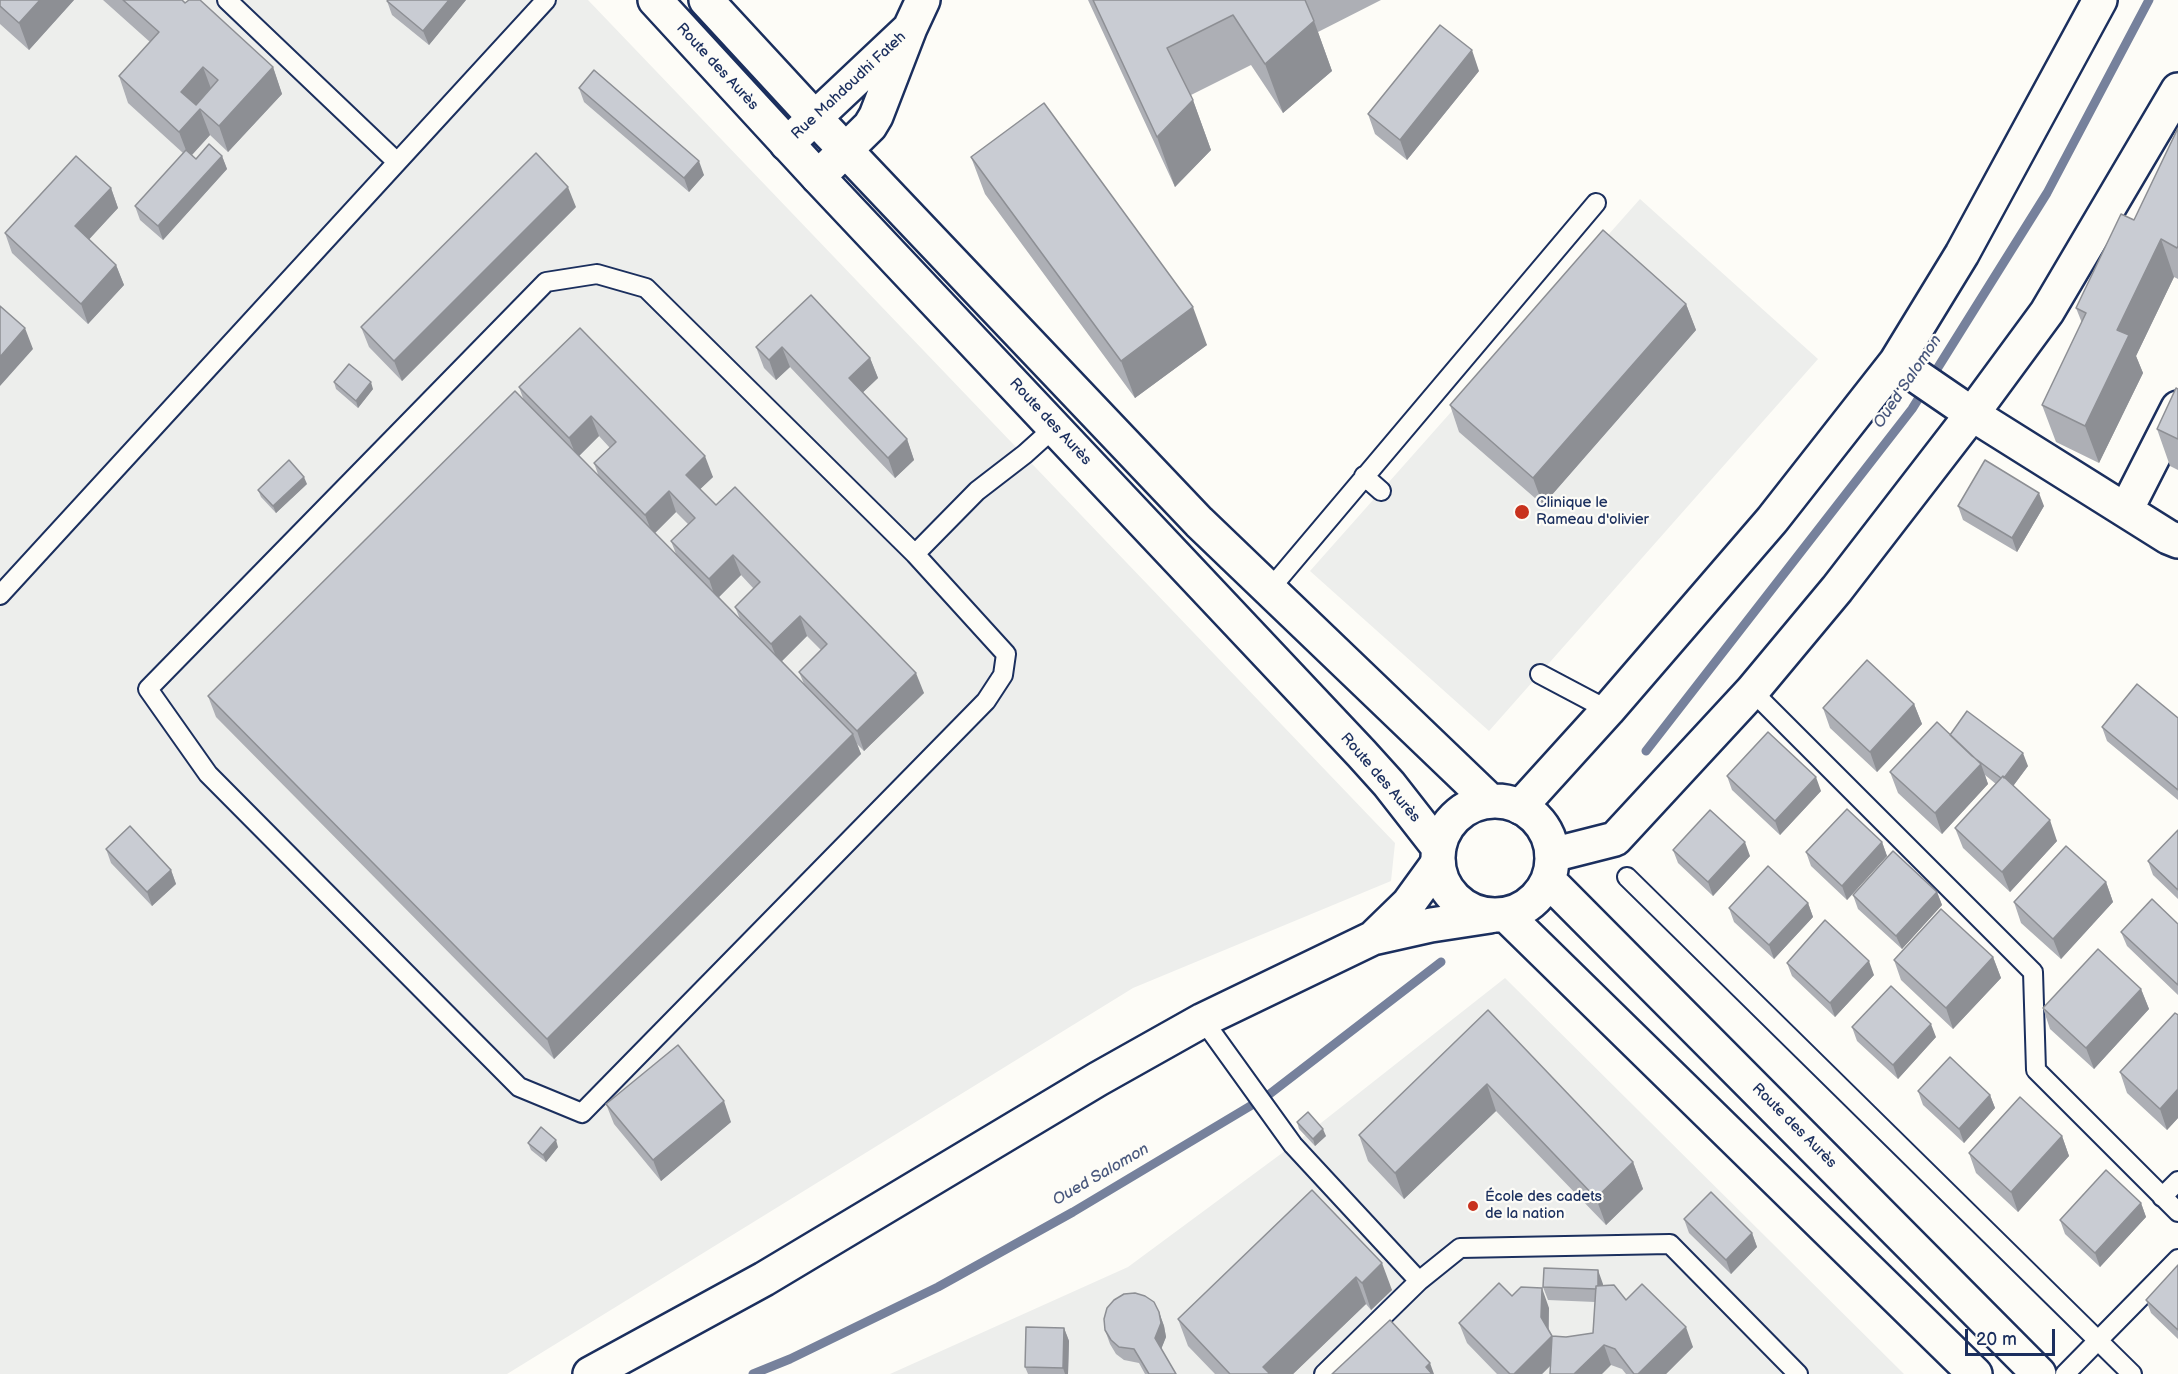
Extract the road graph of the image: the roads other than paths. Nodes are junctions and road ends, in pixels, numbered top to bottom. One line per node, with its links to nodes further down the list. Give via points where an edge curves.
1 (226, 0): 11 (lane)
2 (546, 0): 11 (lane)
3 (655, 0): 9 (street, Route des Aurès)
4 (706, 0): 8 (street)
5 (2100, 0): 14 (street, via 1962,254)
6 (917, 14): 8 (street, Rue Mahdoudhi Fateh); 10 (street, Rue Mahdoudhi Fateh, via 876,116)
7 (2178, 90): 16 (street, via 2047,312)
8 (814, 118): 9 (street, Rue Mahdoudhi Fateh); 10 (street)
9 (787, 144): 12 (street, Route des Aurès)
10 (846, 150): 12 (street, Rue Mahdoudhi Fateh); 23 (street, via 1198,522)
11 (397, 162): 24 (lane)
12 (818, 177): 17 (street, Route des Aurès)
13 (1596, 203): 18 (lane)
14 (1896, 362): 16 (street); 27 (street, via 1772,520)
15 (2178, 408): 20 (street)
16 (1972, 414): 20 (street); 26 (street, via 1838,589)
17 (1055, 427): 22 (lane, via 977,491); 29 (street, Route des Aurès, via 1389,784)
18 (1364, 476): 19 (lane); 23 (lane)
19 (1381, 491)
20 (2126, 510): 21 (street)
21 (2178, 541)
22 (915, 554): 22 (lane, via 646,288 597,273 556,280 546,282 537,291 148,689 208,774 519,1088 582,1113 986,701 1003,675 1006,654)
23 (1270, 589): 28 (street)
24 (0, 596)
25 (1540, 674): 27 (lane)
26 (1752, 691): 30 (street, via 1615,839); 36 (lane, via 2033,972 2036,1070)
27 (1608, 710): 28 (street)
28 (1505, 804): 29 (street, via 1478,803 1457,816 1442,836); 30 (street, via 1533,815 1543,826 1549,840)
29 (1438, 855): 32 (street, via 1441,879 1449,893 1474,912); 33 (street, via 1409,903)
30 (1550, 867): 32 (street, via 1539,896 1524,908); 45 (street, Route des Aurès)
31 (1627, 877): 40 (lane)
32 (1498, 915): 33 (street); 44 (street)
33 (1374, 938): 34 (street)
34 (1203, 1020): 39 (lane, via 1282,1131); 41 (street, via 1098,1078 765,1279)
35 (2178, 1181): 36 (lane)
36 (2162, 1197): 37 (lane)
37 (2178, 1212)
38 (2178, 1259): 40 (lane)
39 (1419, 1281): 42 (lane); 43 (lane, via 1460,1248 1670,1244)
40 (2098, 1340): 46 (lane); 47 (lane)
41 (590, 1374)
42 (1324, 1374)
43 (1798, 1374)
44 (1975, 1374)
45 (2039, 1374)
46 (2065, 1374)
47 (2132, 1374)

